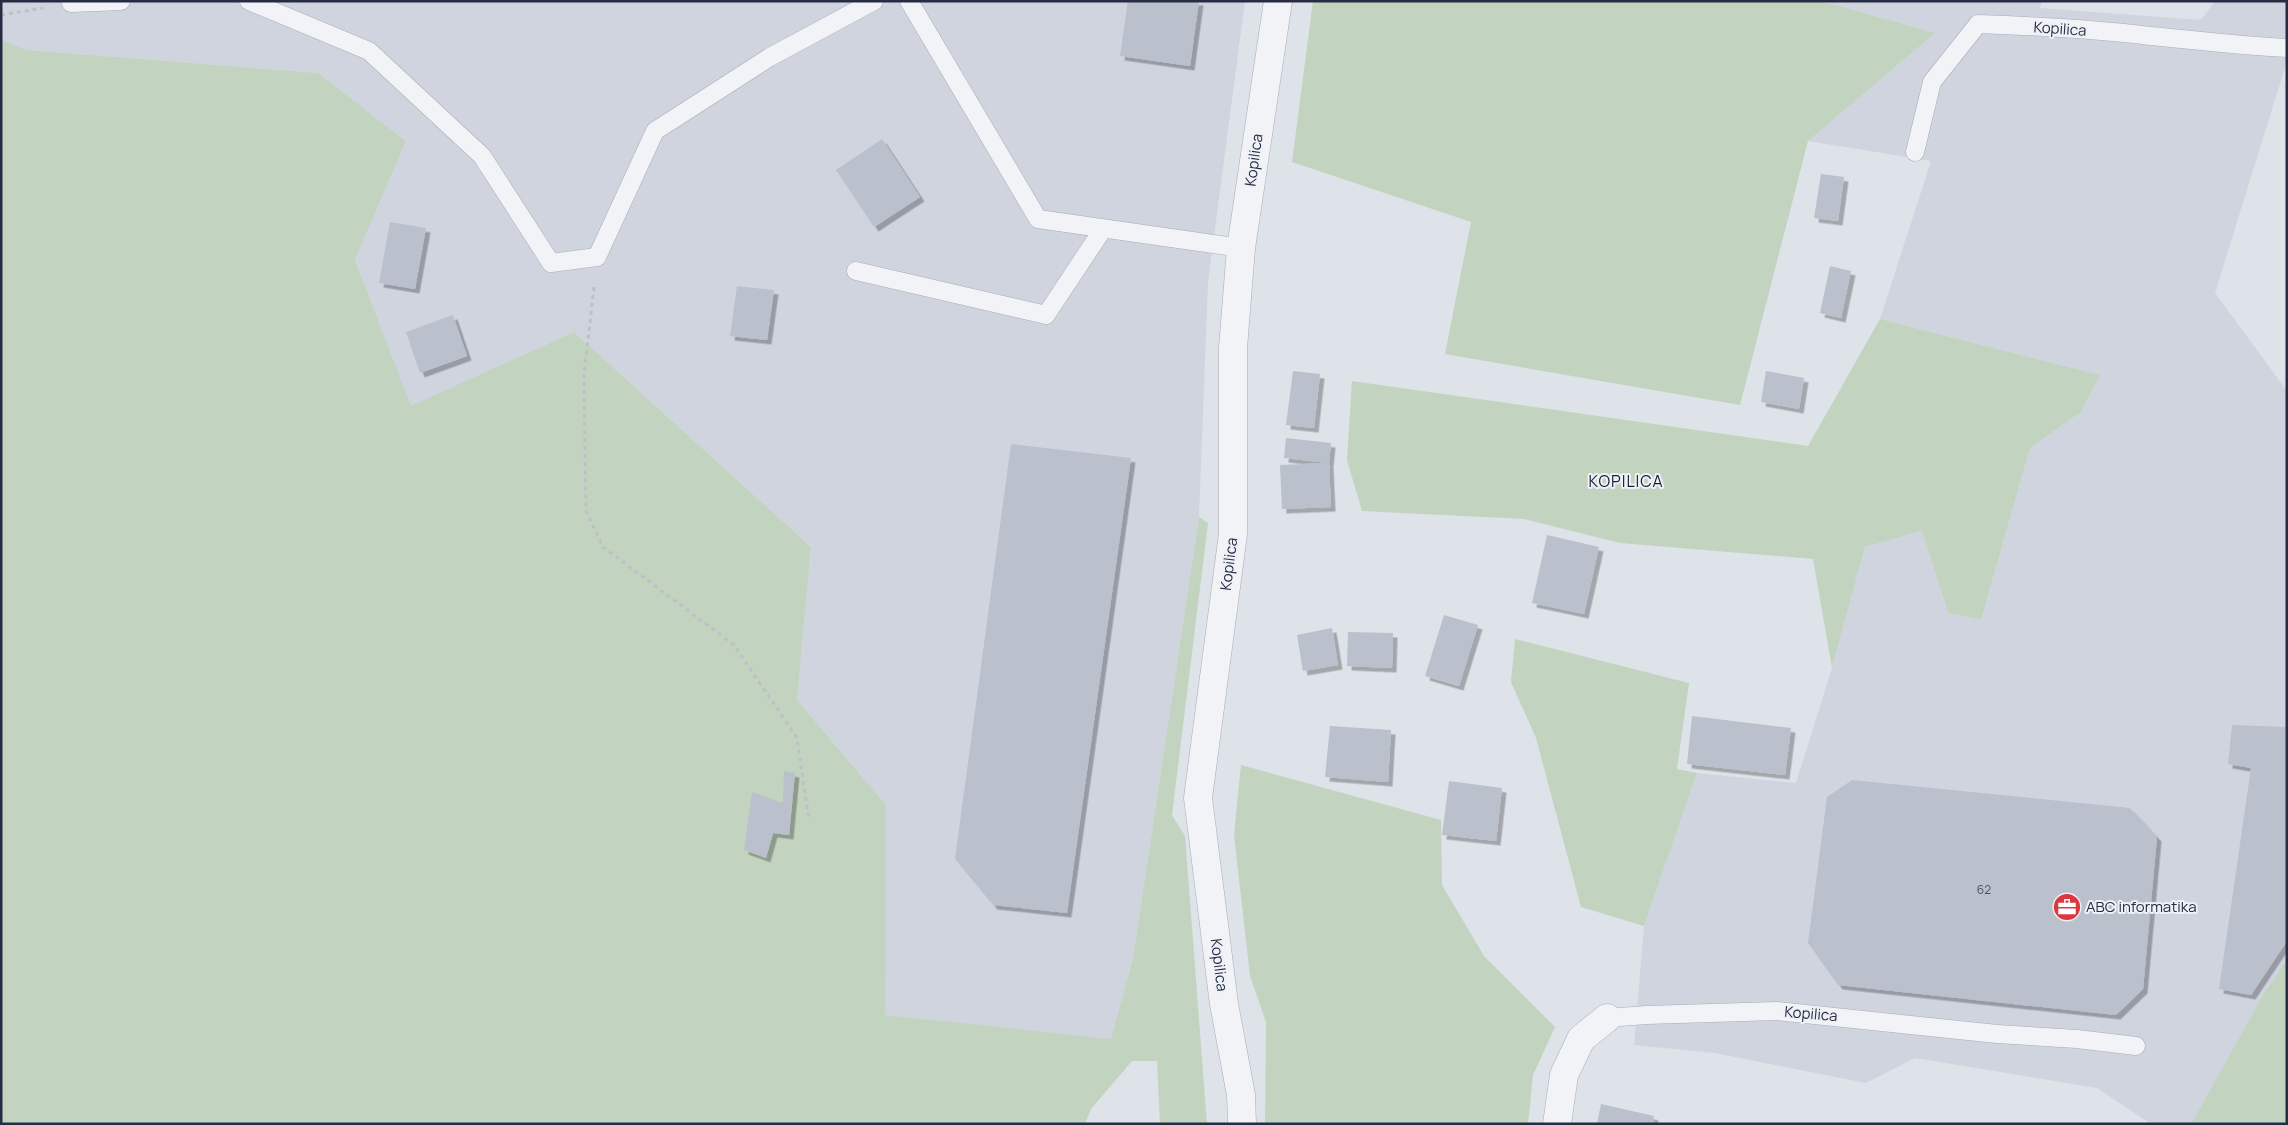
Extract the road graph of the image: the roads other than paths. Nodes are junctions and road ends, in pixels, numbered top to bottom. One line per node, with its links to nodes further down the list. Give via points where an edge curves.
1 (121, 1): 6 (lane)
2 (249, 1): 3 (lane, via 369,51 482,156 551,263 597,257 655,131 770,56)
3 (874, 1)
4 (909, 1): 9 (lane, via 1038,219)
5 (1278, 1): 10 (street, Kopilica)
6 (71, 3)
7 (2287, 48): 8 (lane, Kopilica, via 1978,24 1932,82)
8 (1915, 152)
9 (1103, 228): 10 (lane); 11 (lane, via 1046,316)
10 (1241, 248): 14 (street, Kopilica, via 1233,348 1233,534 1198,798 1224,1004 1241,1095)
11 (856, 271)
12 (1607, 1018): 13 (lane, Kopilica, via 1777,1011); 15 (street, Kopilica, via 1582,1039 1564,1075)
13 (2136, 1046)
14 (1242, 1124)
15 (1557, 1124)

